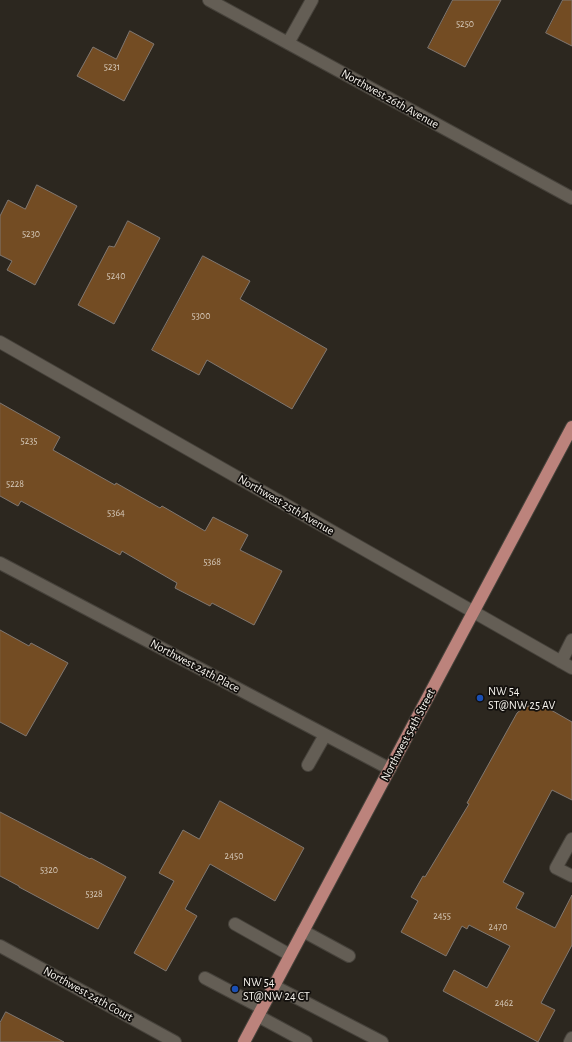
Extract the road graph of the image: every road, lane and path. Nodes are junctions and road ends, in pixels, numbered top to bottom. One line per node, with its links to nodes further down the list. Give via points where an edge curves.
1 (209, 0): 3 (street, Northwest 26th Avenue)
2 (312, 0): 3 (street)
3 (288, 43): 4 (street, Northwest 26th Avenue)
4 (572, 198)
5 (0, 342): 8 (street, Northwest 25th Avenue)
6 (572, 427): 8 (main road, Northwest 54th Street)
7 (0, 563): 12 (street, Northwest 24th Place)
8 (474, 612): 10 (street, Northwest 25th Avenue); 14 (main road, Northwest 54th Street)
9 (572, 640): 10 (street)
10 (561, 662): 11 (street, Northwest 25th Avenue)
11 (572, 668)
12 (325, 735): 13 (street); 14 (street, Northwest 24th Place)
13 (308, 765)
14 (390, 769): 18 (main road, Northwest 54th Street)
15 (572, 839): 16 (street, via 556,868)
16 (572, 876)
17 (235, 924): 20 (street)
18 (303, 932): 20 (main road, Northwest 54th Street); 21 (street)
19 (0, 946): 26 (street, Northwest 24th Court)
20 (290, 955): 23 (main road, Northwest 54th Street)
21 (349, 956)
22 (205, 978): 24 (street)
23 (274, 986): 24 (main road, Northwest 54th Street); 29 (street)
24 (260, 1012): 27 (main road, Northwest 54th Street); 28 (street)
25 (572, 1038): 30 (street)
26 (175, 1042)
27 (244, 1042)
28 (306, 1042)
29 (382, 1042)
30 (570, 1042)

